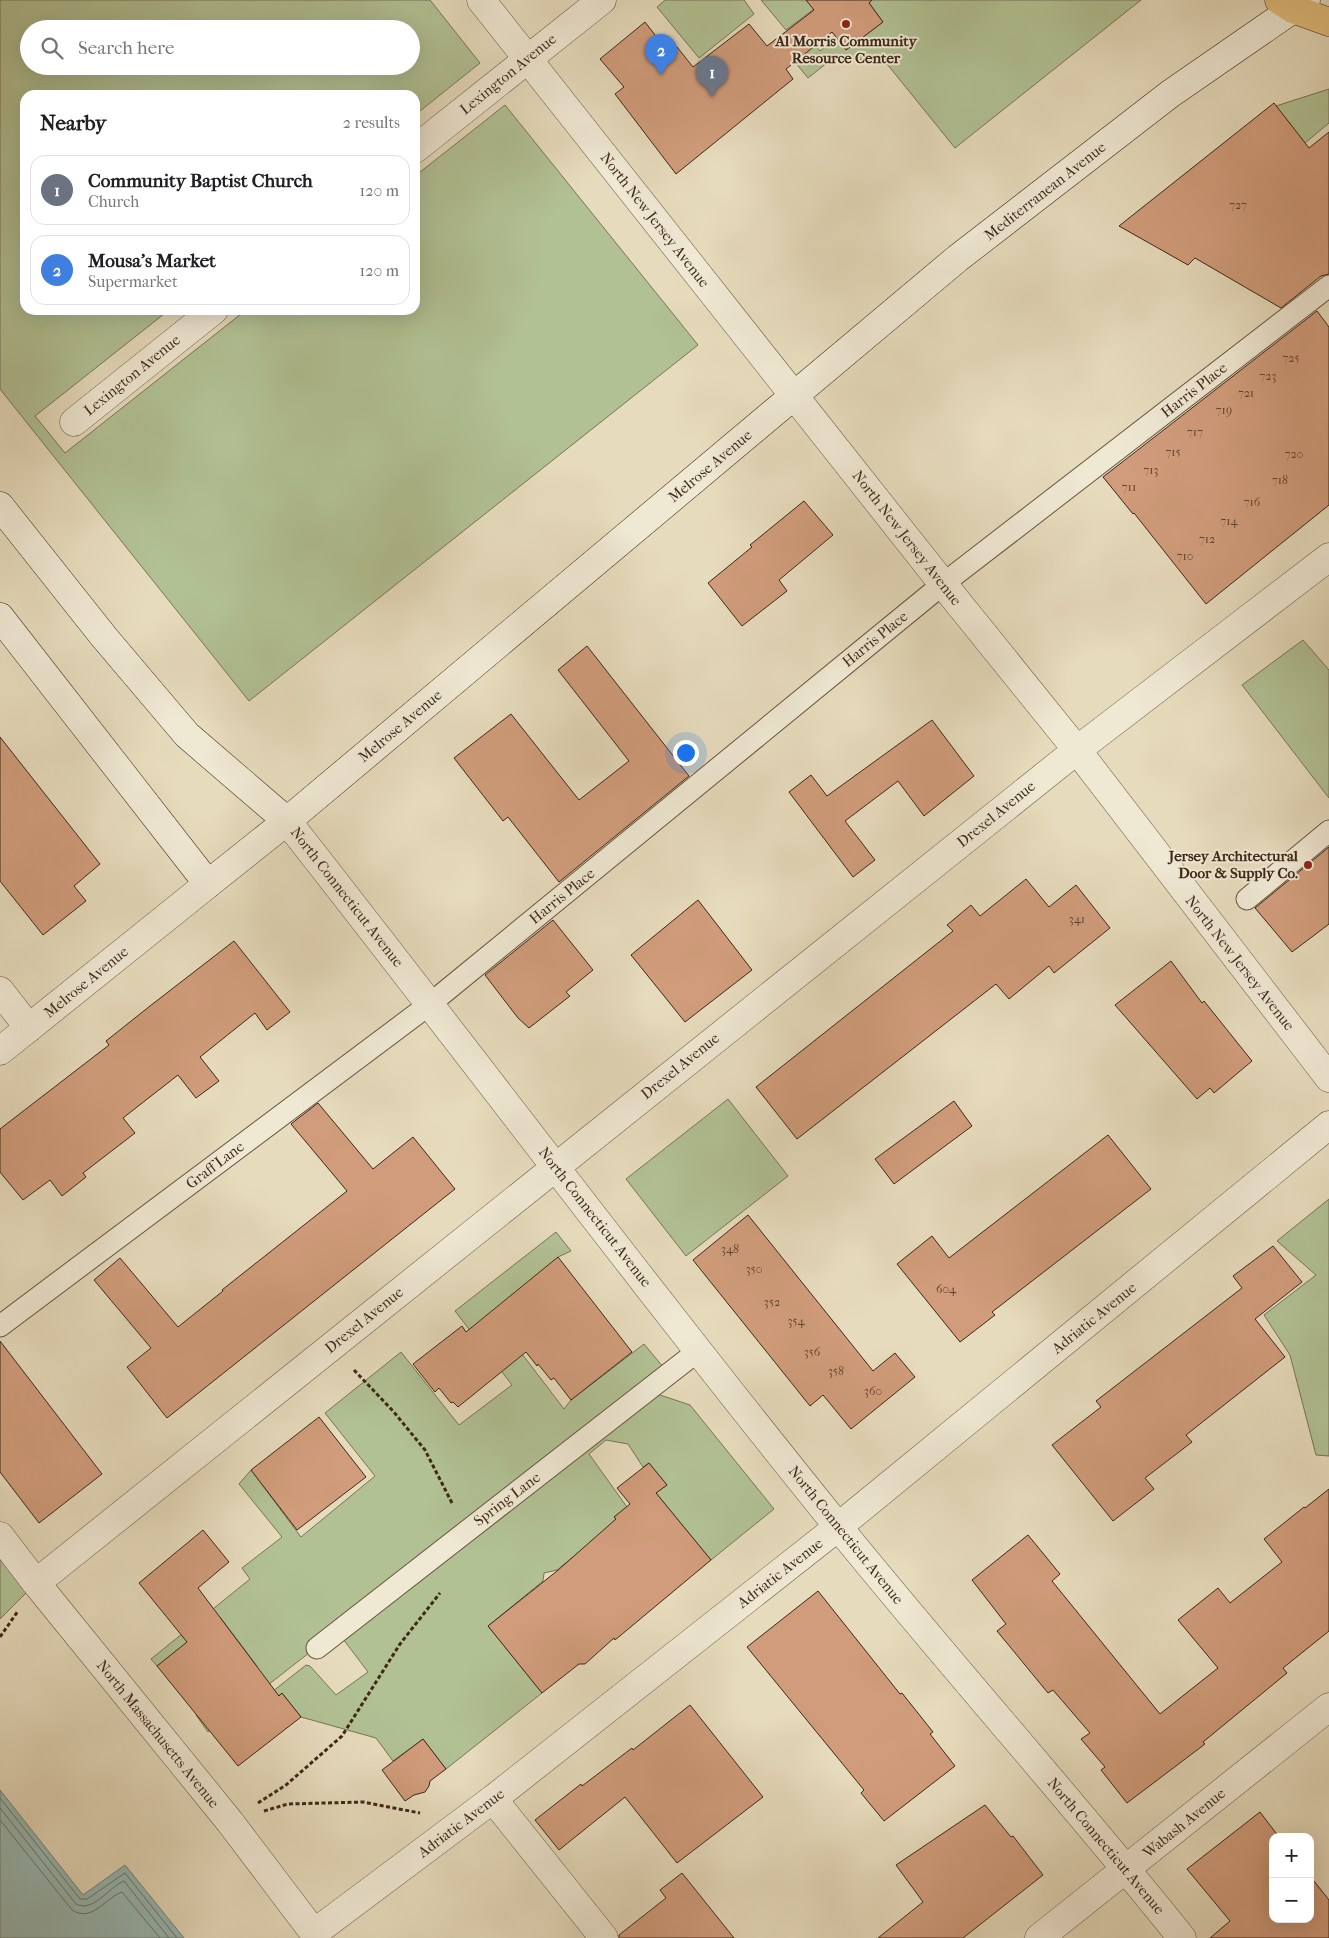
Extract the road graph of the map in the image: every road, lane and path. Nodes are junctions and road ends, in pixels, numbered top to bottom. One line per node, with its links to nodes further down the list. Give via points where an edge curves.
1 (481, 0): 5 (street, North New Jersey Avenue)
2 (602, 0): 5 (street, Lexington Avenue)
3 (1293, 3): 4 (highway); 9 (street, Mediterranean Avenue, via 966,252)
4 (1329, 22)
5 (528, 59): 6 (street, Lexington Avenue); 9 (street, North New Jersey Avenue)
6 (420, 145)
7 (1329, 286): 13 (lane, Harris Place)
8 (208, 315): 10 (street, Lexington Avenue)
9 (794, 396): 13 (street, North New Jersey Avenue); 16 (street, Melrose Avenue)
10 (74, 422)
11 (0, 506): 16 (street, North Connecticut Avenue, via 186,736)
12 (1329, 557): 15 (street, Drexel Avenue)
13 (943, 584): 15 (street, North New Jersey Avenue); 21 (lane, Harris Place)
14 (0, 616): 18 (street)
15 (1077, 750): 24 (street, North New Jersey Avenue); 26 (street, Drexel Avenue)
16 (287, 821): 18 (street, Melrose Avenue); 21 (street, North Connecticut Avenue)
17 (1329, 831): 19 (lane)
18 (208, 884): 22 (street, Melrose Avenue)
19 (1247, 899)
20 (0, 990): 22 (street)
21 (430, 1004): 26 (street, North Connecticut Avenue); 27 (lane, Graff Lane)
22 (29, 1028): 23 (street, Melrose Avenue)
23 (0, 1051)
24 (1329, 1078)
25 (1329, 1125): 29 (street, Adriatic Avenue)
26 (555, 1166): 28 (street, North Connecticut Avenue); 31 (street, Drexel Avenue)
27 (0, 1326)
28 (698, 1351): 29 (street, North Connecticut Avenue); 32 (lane, Spring Lane)
29 (838, 1527): 34 (street, Adriatic Avenue); 37 (street, North Connecticut Avenue)
30 (0, 1536): 31 (street, North Massachusetts Avenue)
31 (36, 1583): 35 (street, North Massachusetts Avenue)
32 (317, 1648)
33 (1329, 1706): 37 (street, Wabash Avenue)
34 (493, 1799): 36 (street, Adriatic Avenue); 39 (street)
35 (230, 1822): 36 (path, via 288,1804 363,1802); 38 (street, North Massachusetts Avenue)
36 (461, 1823): 38 (street, Adriatic Avenue)
37 (1126, 1869): 40 (street, Wabash Avenue); 41 (street, North Connecticut Avenue)
38 (314, 1933)
39 (604, 1938)
40 (1039, 1938)
41 (1182, 1938)

